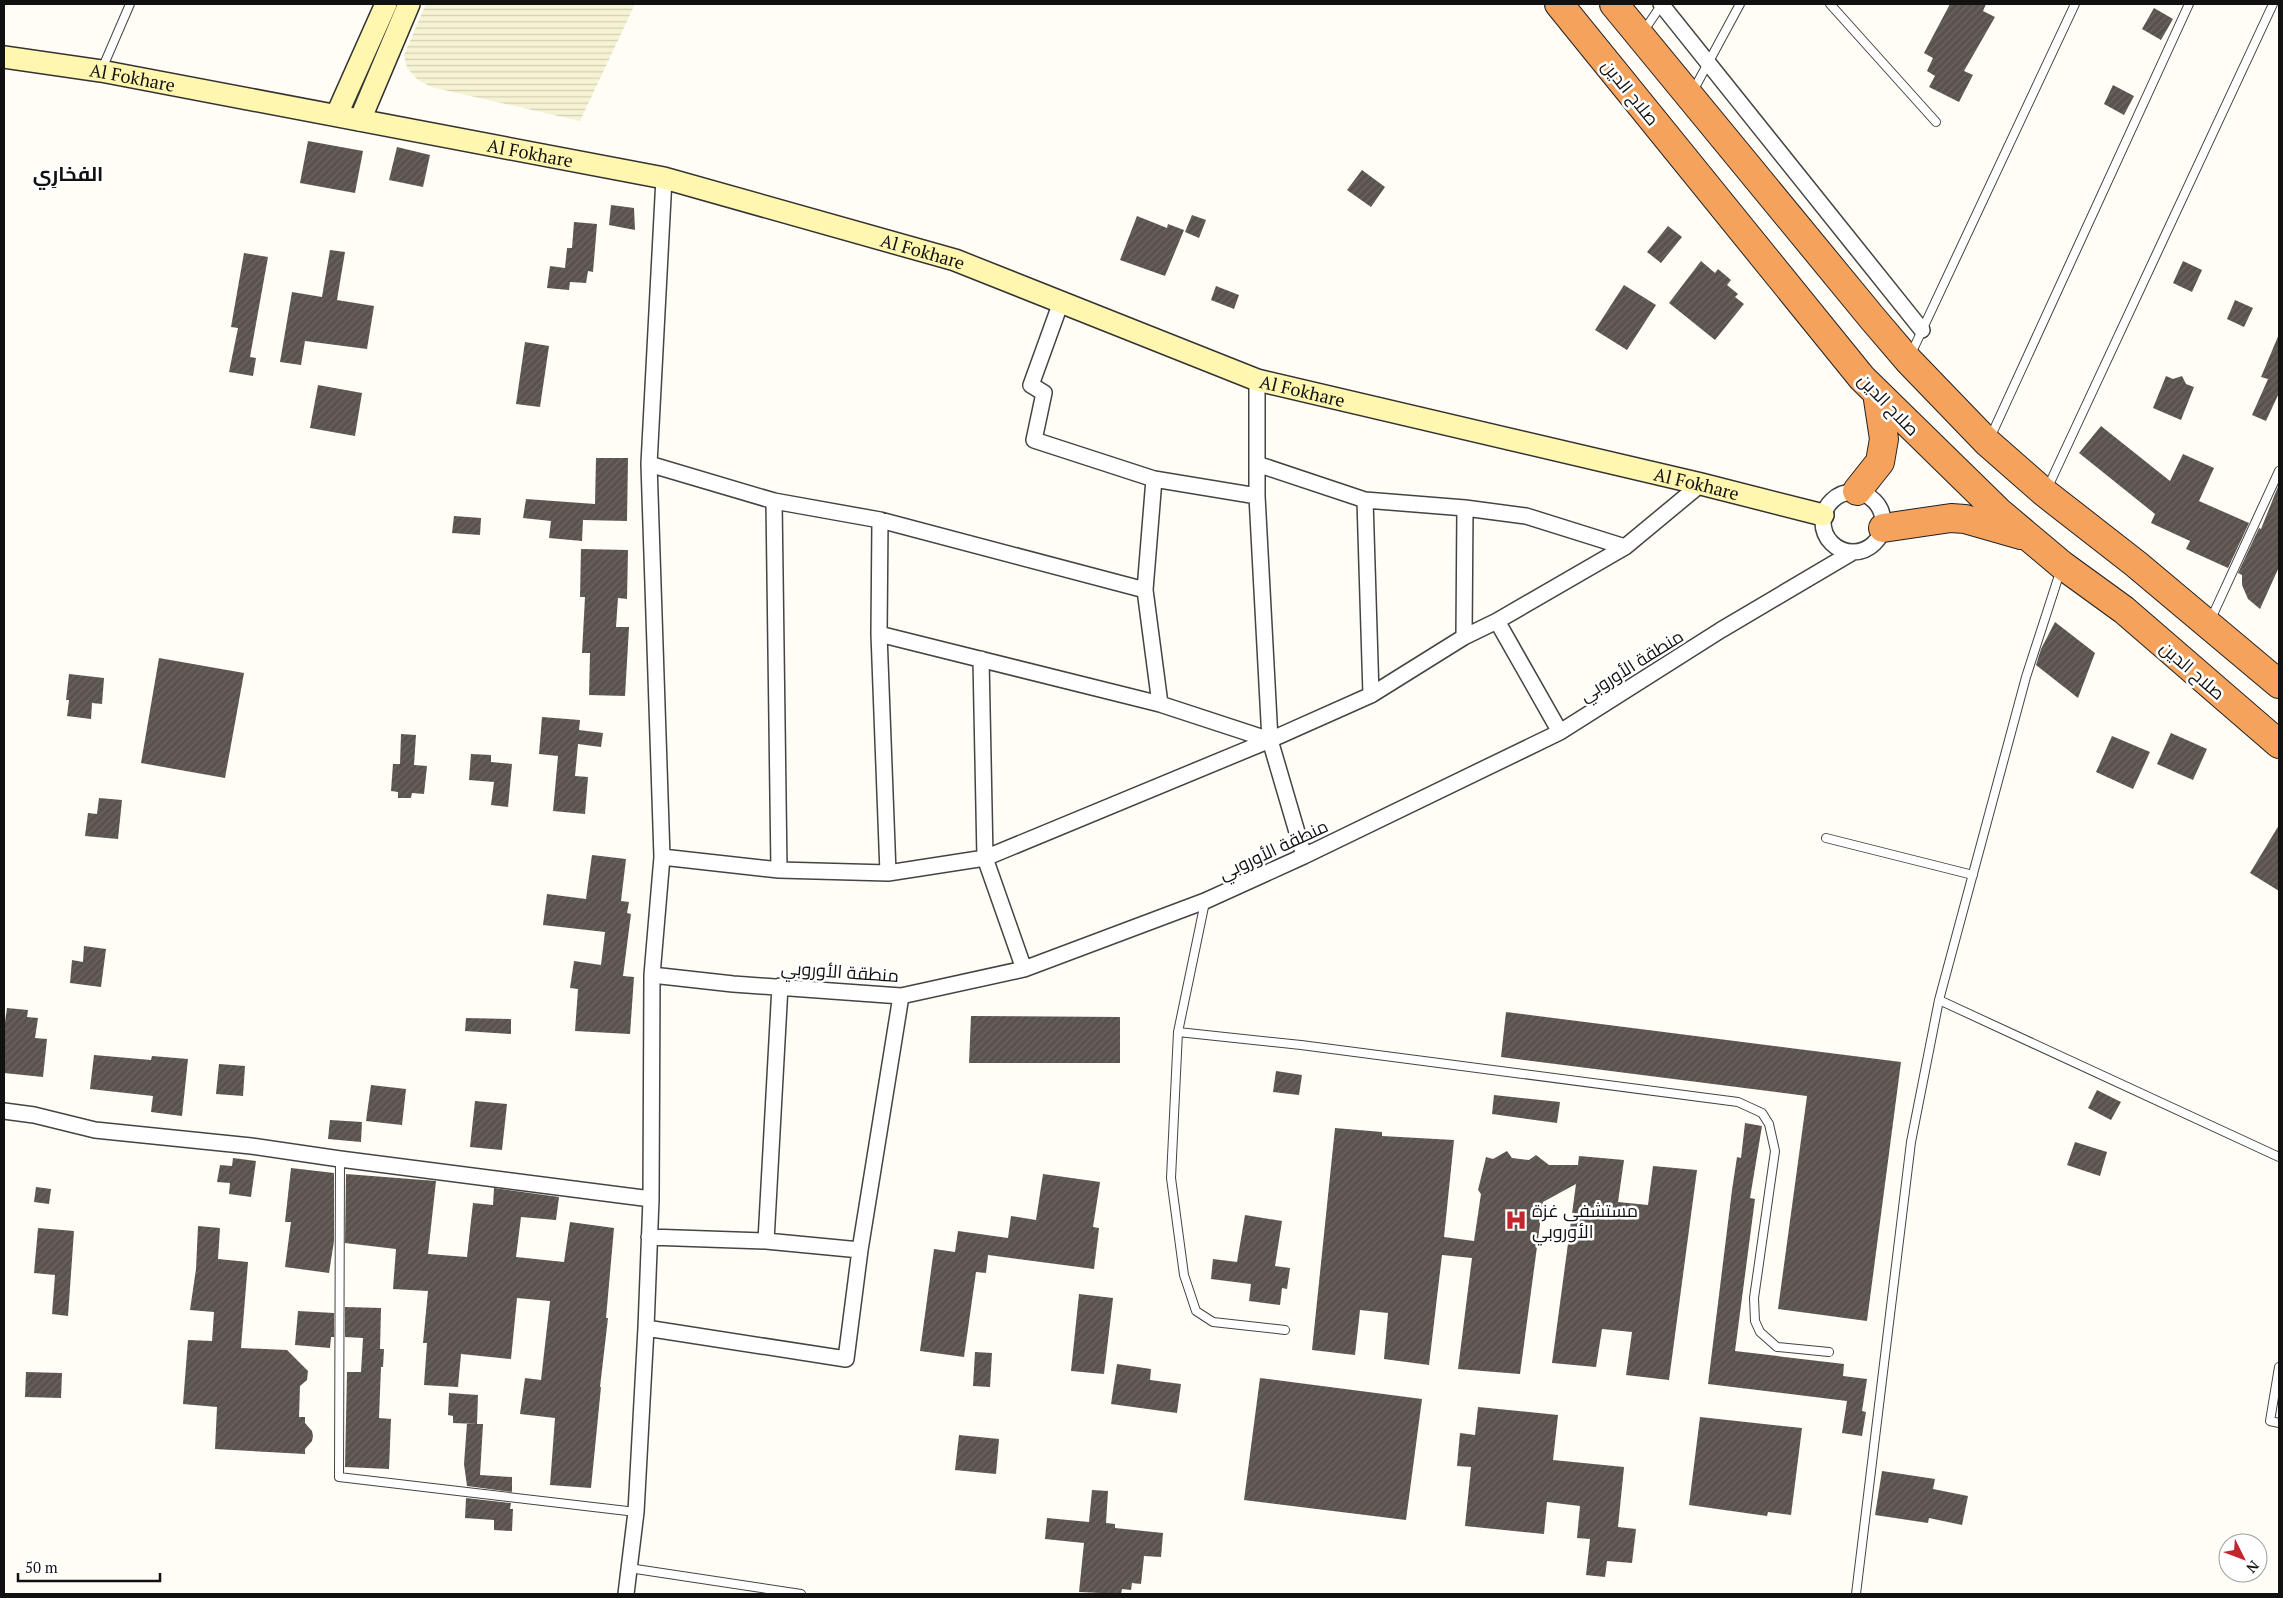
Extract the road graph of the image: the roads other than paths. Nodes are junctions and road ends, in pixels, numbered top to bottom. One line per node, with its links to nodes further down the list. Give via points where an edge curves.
1 (130, 4): 15 (lane)
2 (386, 4): 17 (street)
3 (410, 4): 18 (street)
4 (1559, 4): 25 (highway, صلاح الدين)
5 (1614, 4): 12 (highway)
6 (1662, 4): 12 (lane, via 1650,26); 14 (street)
7 (1740, 4): 14 (lane)
8 (1830, 4): 19 (lane)
9 (2075, 4): 22 (lane)
10 (2189, 4): 26 (lane)
11 (2273, 4): 33 (lane)
12 (1640, 35): 16 (highway)
13 (4, 57): 15 (street, Al Fokhare)
14 (1708, 64): 16 (lane); 22 (street)
15 (101, 71): 17 (street, Al Fokhare)
16 (1691, 95): 23 (highway)
17 (337, 114): 18 (street, Al Fokhare)
18 (360, 120): 20 (street, Al Fokhare)
19 (1936, 122)
20 (664, 178): 21 (street, Al Fokhare, via 955,260); 27 (street)
21 (1061, 302): 24 (street, Al Fokhare); 30 (street, via 1031,385 1044,393 1034,440)
22 (1922, 330): 23 (lane)
23 (1908, 360): 26 (highway)
24 (1257, 380): 28 (street); 31 (street, Al Fokhare)
25 (1877, 394): 32 (highway, via 1884,439 1880,462); 41 (highway, صلاح الدين)
26 (1988, 443): 33 (highway)
27 (649, 464): 36 (street); 59 (street)
28 (1257, 464): 34 (street); 35 (street)
29 (2279, 471): 47 (lane)
30 (1154, 479): 34 (street); 45 (street)
31 (1701, 484): 38 (street, Al Fokhare); 42 (street)
32 (1857, 492): 38 (street, via 1838,496 1830,502); 40 (street, via 1867,494 1881,508)
33 (2045, 493): 47 (highway)
34 (1257, 496): 55 (street)
35 (1365, 500): 37 (street); 52 (street)
36 (774, 501): 39 (street); 61 (street)
37 (1465, 508): 42 (street, via 1526,516); 49 (street)
38 (1823, 515): 43 (street, via 1824,530 1834,546)
39 (880, 520): 45 (street); 48 (street)
40 (1883, 528): 41 (highway, via 1952,518); 43 (street, via 1872,546)
41 (2028, 537): 44 (highway, صلاح الدين)
42 (1625, 547): 46 (street)
43 (1853, 552): 54 (street, منطقة الأوروبي, via 1721,630)
44 (2062, 565): 56 (highway, صلاح الدين, via 2124,610); 63 (lane, via 2026,677)
45 (1145, 590): 53 (street)
46 (1497, 621): 49 (street); 54 (street)
47 (2208, 625): 51 (highway)
48 (879, 634): 50 (street); 62 (street)
49 (1464, 638): 52 (street)
50 (981, 659): 53 (street); 60 (street)
51 (2279, 684)
52 (1370, 695): 55 (street)
53 (1160, 704): 55 (street)
54 (1560, 732): 58 (street, منطقة الأوروبي)
55 (1270, 740): 58 (street); 60 (street)
56 (2279, 744)
57 (1826, 838): 63 (lane)
58 (1304, 856): 64 (street, منطقة الأوروبي)
59 (662, 857): 61 (street); 66 (street)
60 (985, 858): 62 (street); 65 (street)
61 (779, 870): 62 (street)
62 (888, 873)
63 (1973, 875): 69 (lane)
64 (1205, 901): 65 (street, منطقة الأوروبي); 70 (lane)
65 (1024, 969): 68 (street, منطقة الأوروبي)
66 (652, 975): 67 (street, منطقة الأوروبي); 74 (street)
67 (780, 986): 68 (street, منطقة الأوروبي); 76 (street)
68 (901, 996): 77 (street)
69 (1939, 1000): 72 (lane); 87 (lane, via 1911,1142)
70 (1178, 1032): 79 (lane, via 1172,1178 1184,1275 1196,1311 1213,1322); 80 (lane, via 1738,1102 1762,1113 1769,1124 1775,1151 1754,1298 1755,1321 1760,1332 1777,1347)
71 (4, 1111): 73 (street, via 95,1130 251,1146)
72 (2279, 1157)
73 (340, 1160): 74 (street); 83 (lane, via 339,1478)
74 (652, 1199): 75 (street)
75 (649, 1237): 76 (street); 78 (street)
76 (766, 1241): 77 (street)
77 (860, 1250): 78 (street, via 846,1359)
78 (646, 1328): 83 (street)
79 (1284, 1330)
80 (1829, 1352)
81 (2279, 1367): 82 (lane, via 2270,1421)
82 (2279, 1423)
83 (636, 1512): 84 (street)
84 (629, 1568): 85 (street); 86 (lane)
85 (626, 1594)
86 (801, 1594)
87 (1856, 1594)

